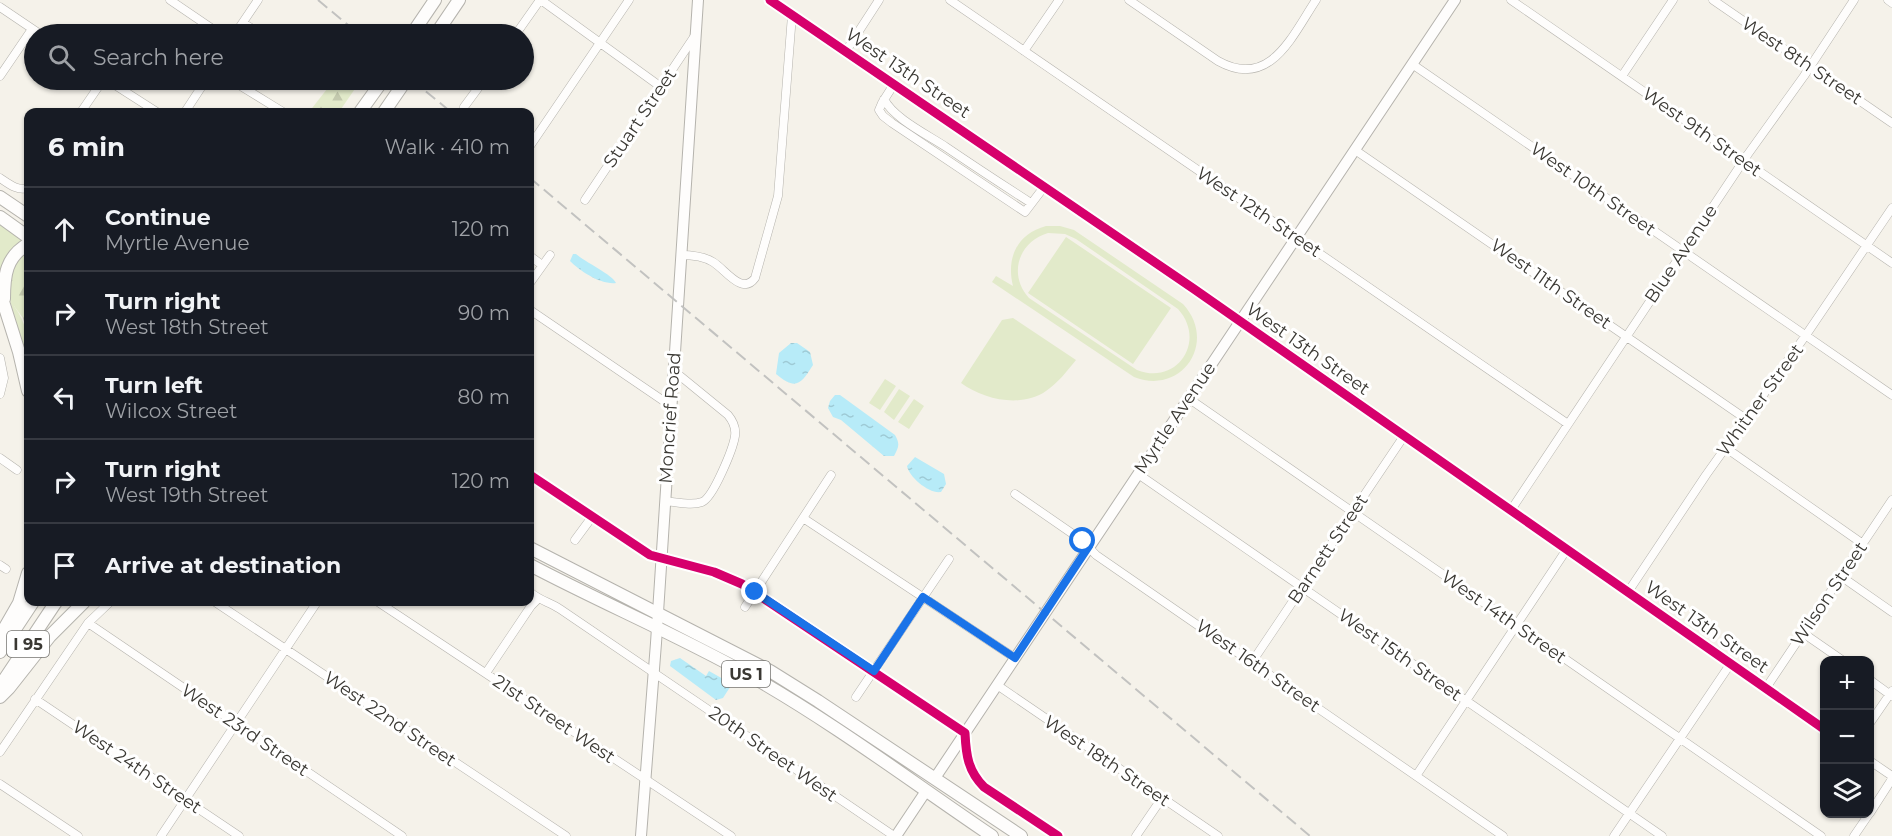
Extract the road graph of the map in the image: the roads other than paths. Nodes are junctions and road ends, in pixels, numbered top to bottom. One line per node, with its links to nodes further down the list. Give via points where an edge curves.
1 (170, 0): 25 (street)
2 (258, 0): 23 (street)
3 (435, 0): 26 (highway)
4 (459, 0): 27 (highway)
5 (541, 0): 28 (street); 31 (street)
6 (629, 0): 31 (street)
7 (698, 0): 29 (main road, Moncrief Road)
8 (770, 0): 22 (street, West 13th Street)
9 (879, 0): 32 (street)
10 (950, 0): 33 (street, West 12th Street)
11 (1059, 0): 33 (street)
12 (1129, 0): 13 (street, via 1227,66 1246,70 1276,58)
13 (1316, 0)
14 (1455, 0): 34 (main road, Myrtle Avenue)
15 (1511, 0): 37 (street, West 9th Street)
16 (1673, 0): 37 (street)
17 (1713, 0): 35 (street, West 8th Street)
18 (1854, 0): 35 (street, Blue Avenue)
19 (1887, 0): 20 (street)
20 (1892, 3)
21 (0, 7): 24 (street)
22 (792, 15): 32 (street, West 13th Street); 75 (street, via 778,196 755,278 745,285 739,284 706,259)
23 (243, 23)
24 (25, 24)
25 (205, 24)
26 (419, 24)
27 (443, 24)
28 (523, 24)
29 (695, 36): 39 (street, Stuart Street); 75 (main road, Moncrief Road)
30 (24, 41): 36 (street)
31 (600, 43): 39 (street); 57 (street)
32 (846, 51): 38 (street, West 13th Street)
33 (1024, 51): 70 (street, West 12th Street)
34 (1412, 64): 58 (main road, Myrtle Avenue); 73 (street, West 10th Street)
35 (1810, 67): 56 (street, West 8th Street); 59 (street, Blue Avenue)
36 (0, 76)
37 (1622, 76): 59 (street, West 9th Street)
38 (894, 84): 61 (street, West 13th Street); 61 (street, via 879,110 892,123 1025,212)
39 (661, 87): 64 (street, Stuart Street)
40 (98, 90): 49 (street)
41 (121, 90): 50 (street)
42 (199, 90): 51 (street)
43 (247, 90): 52 (street)
44 (375, 90): 53 (highway)
45 (399, 90): 47 (highway)
46 (477, 90): 48 (street)
47 (395, 96): 54 (highway); 55 (highway)
48 (464, 107)
49 (84, 108)
50 (150, 108)
51 (188, 108)
52 (276, 108)
53 (363, 108)
54 (387, 108)
55 (391, 108)
56 (1892, 123)
57 (534, 140)
58 (1355, 150): 70 (main road, Myrtle Avenue); 85 (street, West 11th Street)
59 (1744, 161): 71 (street, West 9th Street); 73 (street, Blue Avenue)
60 (0, 178): 62 (street, via 14,187)
61 (1044, 187): 83 (street, West 13th Street)
62 (24, 188)
63 (0, 195): 65 (highway); 67 (highway)
64 (585, 200)
65 (24, 205)
66 (1892, 208): 71 (street, Whitner Street)
67 (24, 213)
68 (0, 217): 69 (highway)
69 (24, 234)
70 (1296, 237): 83 (main road, Myrtle Avenue); 94 (street, West 12th Street)
71 (1866, 245): 77 (street, West 9th Street); 84 (street, Whitner Street)
72 (24, 247): 82 (highway, via 12,257 6,270 4,298)
73 (1683, 251): 84 (street, West 10th Street); 85 (street, Blue Avenue)
74 (550, 255): 78 (street)
75 (681, 255): 87 (main road, Moncrief Road)
76 (534, 259): 78 (street)
77 (1892, 263)
78 (542, 265): 79 (street)
79 (534, 277)
80 (0, 292): 82 (highway)
81 (534, 313): 92 (street)
82 (10, 319): 88 (highway)
83 (1239, 322): 91 (main road, Myrtle Avenue); 95 (street, West 13th Street)
84 (1806, 335): 90 (street, West 10th Street); 93 (street, Whitner Street)
85 (1626, 336): 93 (street, West 11th Street); 94 (street, Blue Avenue)
86 (0, 358): 89 (street)
87 (674, 371): 92 (main road, Moncrief Road); 104 (street, via 728,415 735,433 707,500)
88 (24, 375)
89 (0, 394)
90 (1892, 395)
91 (1188, 398): 99 (main road, Myrtle Avenue); 106 (street, West 14th Street)
92 (671, 406): 104 (main road, Moncrief Road)
93 (1746, 419): 96 (street, Whitner Street)
94 (1568, 424): 105 (street, Blue Avenue)
95 (1404, 436): 105 (street, West 13th Street); 106 (street, Barnett Street)
96 (1726, 448): 110 (street); 121 (street, Whitner Street)
97 (0, 458): 98 (street)
98 (17, 470)
99 (1138, 474): 111 (main road, Myrtle Avenue); 119 (street, West 15th Street)
100 (831, 475): 108 (street)
101 (534, 478): 107 (street)
102 (1015, 494): 111 (street, West 16th Street)
103 (1892, 500): 110 (street, Wilson Street)
104 (665, 501): 114 (main road, Moncrief Road)
105 (1510, 510): 112 (street, West 13th Street)
106 (1352, 512): 119 (street, Barnett Street); 138 (street, West 14th Street)
107 (591, 517): 109 (street); 114 (street)
108 (803, 518): 120 (street); 123 (street)
109 (575, 540)
110 (1863, 544): 117 (street, Wilson Street)
111 (1089, 546): 145 (main road, Myrtle Avenue); 146 (street, West 16th Street, via 1096,555)
112 (1567, 549): 121 (street, West 13th Street); 138 (street)
113 (534, 550): 136 (highway, US 1)
114 (661, 559): 120 (street, via 714,572); 136 (main road, Moncrief Road)
115 (949, 559): 123 (street)
116 (534, 568): 139 (highway, US 1)
117 (1842, 577): 135 (street); 140 (street, Wilson Street)
118 (24, 586): 141 (highway)
119 (1302, 587): 146 (street, Barnett Street); 159 (street, West 15th Street)
120 (755, 592): 134 (street); 149 (street)
121 (1628, 592): 147 (street, West 13th Street)
122 (534, 596): 124 (street, 20th Street West)
123 (923, 597): 145 (street); 149 (street)
124 (538, 599): 125 (street); 148 (street, 20th Street West, via 549,602)
125 (534, 603)
126 (30, 606): 143 (highway, I 95)
127 (53, 606): 153 (highway, I 95)
128 (80, 606): 156 (highway)
129 (106, 606): 137 (street)
130 (221, 606): 142 (street, West 22nd Street)
131 (314, 606): 142 (street)
132 (384, 606): 150 (street, 21st Street West)
133 (531, 606): 150 (street)
134 (745, 607)
135 (1892, 612)
136 (658, 613): 139 (main road, Moncrief Road); 168 (highway, US 1, via 786,680)
137 (88, 623): 158 (street); 161 (street, West 23rd Street)
138 (1516, 625): 159 (street); 164 (street, West 14th Street)
139 (657, 628): 148 (main road, Moncrief Road); 172 (highway, US 1, via 747,674)
140 (1803, 633): 144 (street); 154 (street, Wilson Street)
141 (0, 636)
142 (286, 649): 161 (street); 182 (street, West 22nd Street)
143 (0, 652)
144 (1836, 656)
145 (1015, 658): 152 (main road, Myrtle Avenue)
146 (1252, 662): 167 (street, West 16th Street)
147 (1731, 663): 154 (street, West 13th Street); 164 (street)
148 (653, 671): 170 (main road, Moncrief Road); 185 (street, 20th Street West)
149 (874, 671): 157 (street); 163 (street)
150 (486, 673): 170 (street, 21st Street West)
151 (1874, 683): 155 (street)
152 (996, 685): 163 (main road, Myrtle Avenue); 173 (street, West 18th Street)
153 (0, 686)
154 (1766, 688): 162 (street, West 13th Street)
155 (1891, 694): 160 (street)
156 (0, 696)
157 (856, 697)
158 (35, 699): 165 (street); 174 (street, West 24th Street)
159 (1466, 700): 167 (street); 176 (street, West 15th Street)
160 (1874, 716)
161 (236, 724): 174 (street); 181 (street, West 23rd Street)
162 (1820, 726)
163 (965, 733): 168 (main road, Myrtle Avenue); 188 (street, via 968,762 976,779)
164 (1680, 738): 176 (street); 194 (street, West 14th Street)
165 (0, 752)
166 (1873, 764): 169 (street)
167 (1416, 776): 191 (street, West 16th Street)
168 (935, 778): 172 (street, Myrtle Avenue); 187 (highway, US 1)
169 (1892, 778): 175 (street)
170 (645, 779): 183 (main road, Moncrief Road); 184 (street, 21st Street West)
171 (0, 784): 178 (street)
172 (926, 791): 185 (main road, Myrtle Avenue); 186 (highway, US 1)
173 (1162, 798): 189 (street); 190 (street, West 18th Street)
174 (185, 800): 179 (street); 180 (street, West 24th Street)
175 (1874, 805)
176 (1629, 813): 192 (street); 193 (street, West 15th Street)
177 (1866, 818): 195 (street)
178 (78, 836)
179 (161, 836)
180 (239, 836)
181 (402, 836)
182 (566, 836)
183 (641, 836)
184 (731, 836)
185 (895, 836)
186 (992, 836)
187 (1021, 836)
188 (1058, 836)
189 (1136, 836)
190 (1218, 836)
191 (1503, 836)
192 (1614, 836)
193 (1662, 836)
194 (1821, 836)
195 (1854, 836)

